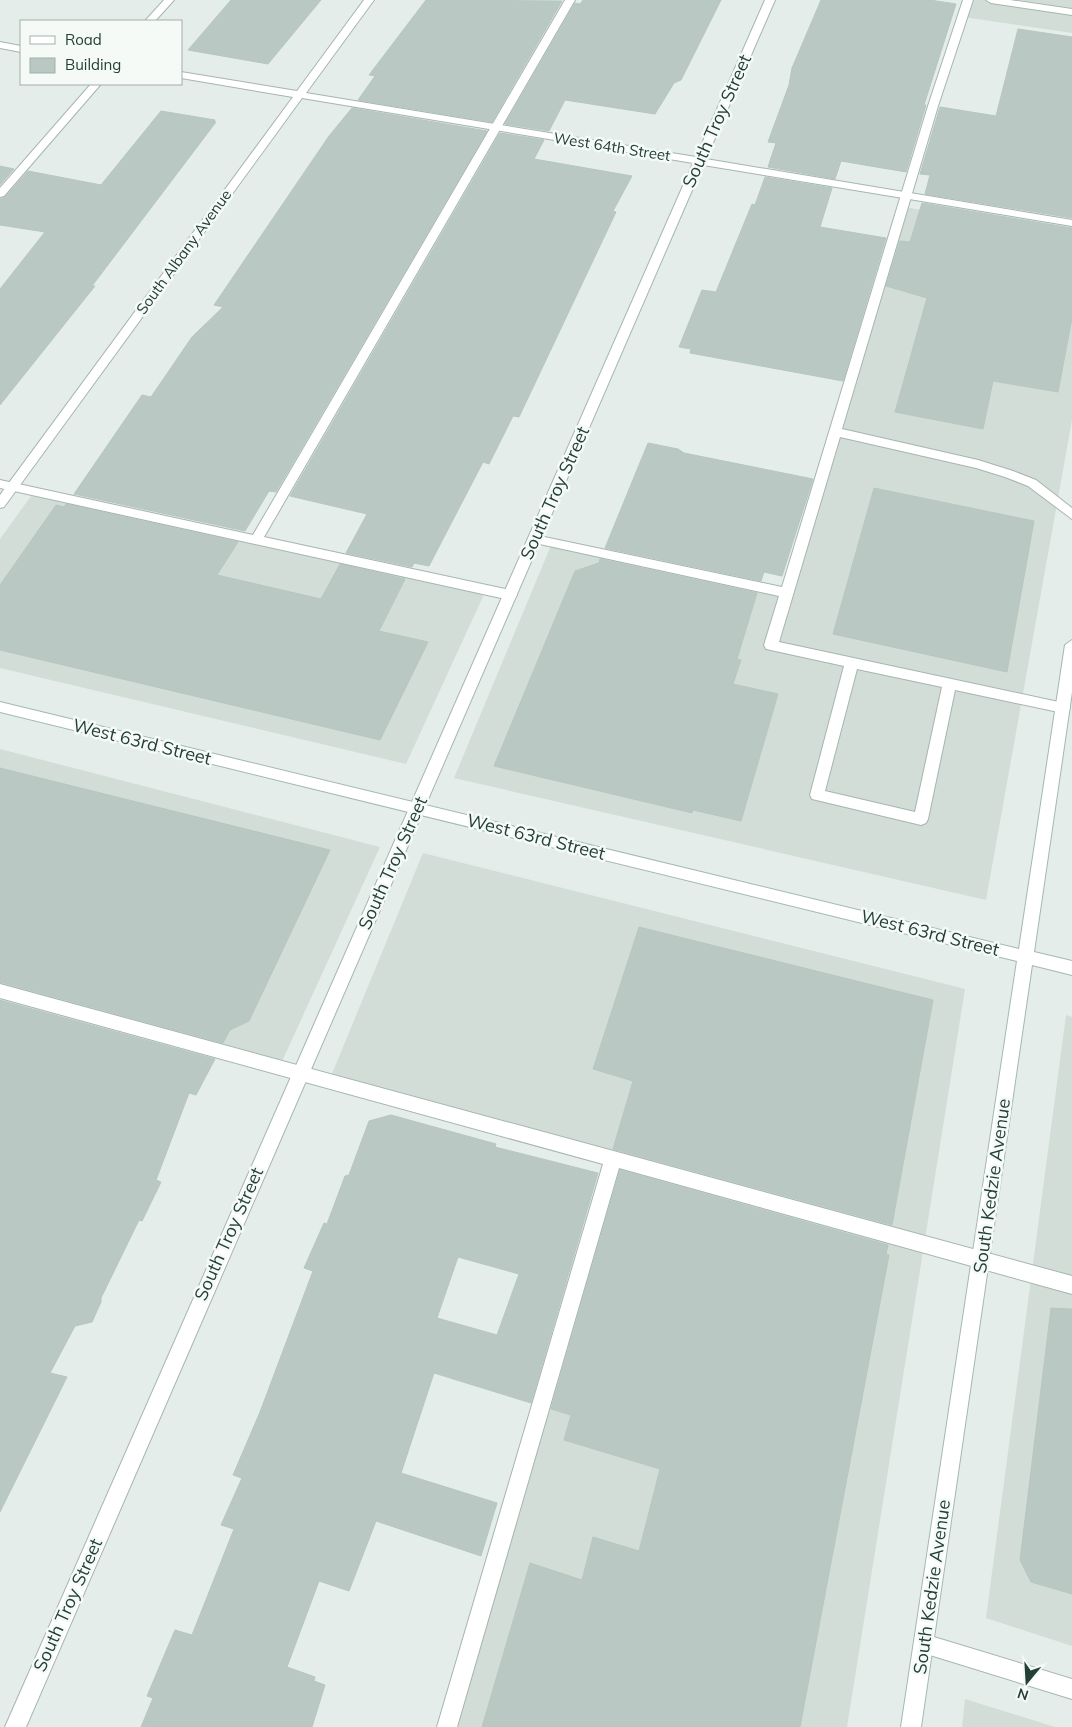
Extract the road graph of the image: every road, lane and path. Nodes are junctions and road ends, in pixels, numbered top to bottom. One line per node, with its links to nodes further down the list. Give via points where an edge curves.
1 (169, 0): 8 (street)
2 (369, 0): 13 (street, South Albany Avenue)
3 (570, 0): 14 (street)
4 (770, 0): 15 (street, South Troy Street)
5 (968, 0): 17 (street)
6 (991, 0): 7 (street)
7 (1072, 12)
8 (151, 20)
9 (0, 45): 10 (street)
10 (20, 49)
11 (182, 75): 13 (street, West 64th Street)
12 (95, 85): 16 (street)
13 (299, 95): 14 (street, West 64th Street); 20 (street, South Albany Avenue)
14 (496, 127): 15 (street, West 64th Street); 24 (street)
15 (700, 161): 17 (street, West 64th Street); 23 (street, South Troy Street)
16 (0, 194)
17 (908, 196): 18 (street, West 64th Street); 19 (street)
18 (1072, 223)
19 (836, 432): 22 (street, via 1009,474 1032,483); 25 (street)
20 (6, 485): 21 (street, South Albany Avenue); 24 (street)
21 (0, 504)
22 (1072, 516)
23 (535, 539): 25 (street); 26 (street, South Troy Street)
24 (256, 540): 26 (street)
25 (787, 593): 28 (street, via 772,645)
26 (510, 595): 32 (street, South Troy Street)
27 (1072, 645): 30 (street, South Kedzie Avenue)
28 (852, 662): 29 (street); 29 (street, via 817,795 921,819)
29 (950, 684): 30 (street)
30 (1067, 698): 33 (street, South Kedzie Avenue)
31 (0, 707): 32 (street, West 63rd Street)
32 (417, 808): 33 (street, West 63rd Street); 36 (street, South Troy Street)
33 (1026, 956): 34 (street, West 63rd Street); 38 (street, South Kedzie Avenue)
34 (1072, 968)
35 (0, 991): 36 (street)
36 (299, 1073): 37 (street); 42 (street, South Troy Street)
37 (614, 1159): 38 (street); 43 (street)
38 (981, 1260): 39 (street); 40 (street, South Kedzie Avenue)
39 (1072, 1285)
40 (924, 1644): 41 (street); 44 (street, South Kedzie Avenue)
41 (1072, 1689)
42 (15, 1727)
43 (447, 1727)
44 (911, 1727)

